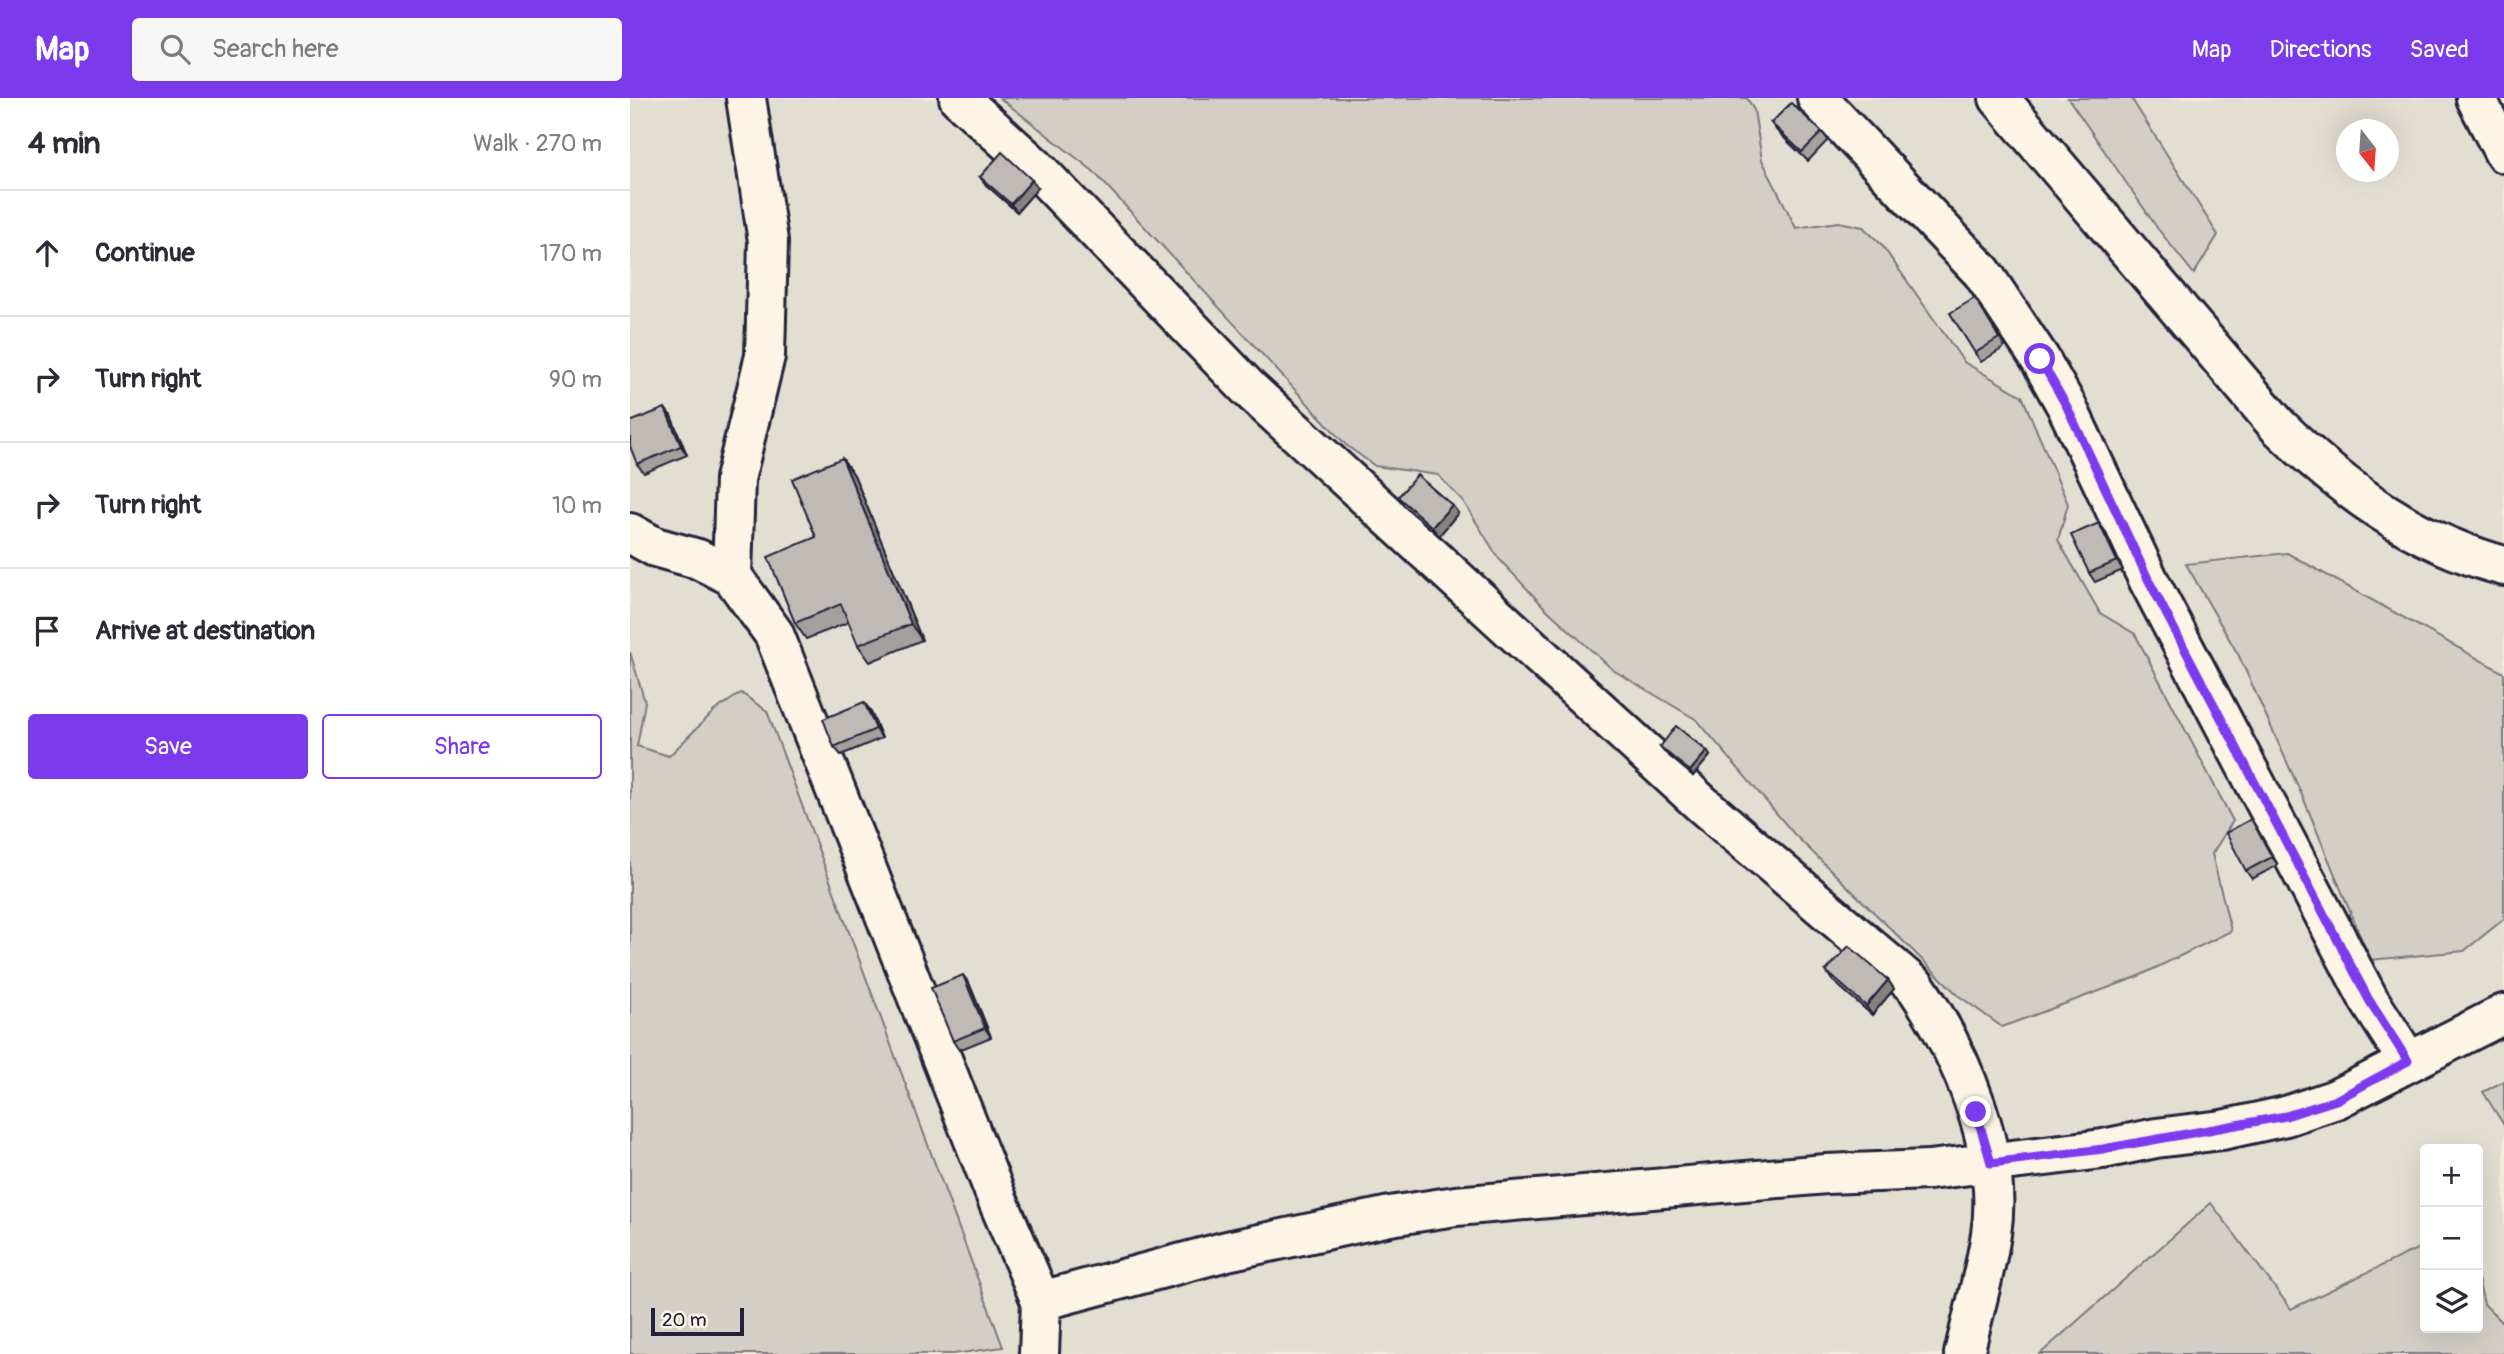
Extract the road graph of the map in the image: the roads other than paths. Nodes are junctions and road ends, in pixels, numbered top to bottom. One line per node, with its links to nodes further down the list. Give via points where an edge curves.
1 (746, 98): 9 (street, via 768,241 766,343 735,479)
2 (960, 98): 12 (street, via 1034,166 1250,390 1703,804 1916,987 1960,1065)
3 (1817, 98): 11 (street, via 1982,272 2019,325 2067,407 2149,581 2369,1000)
4 (1999, 98): 8 (street, via 2278,426 2328,475 2427,538)
5 (2476, 98): 6 (street)
6 (2504, 153)
7 (630, 533): 9 (street)
8 (2504, 566)
9 (732, 576): 13 (street, via 774,634)
10 (2504, 1014): 11 (street)
11 (2408, 1061): 12 (street, via 2336,1100 2286,1116 2103,1149)
12 (1991, 1163): 13 (street, via 1455,1206 1227,1251); 15 (street, via 1992,1232)
13 (1041, 1301): 14 (street)
14 (1039, 1354)
15 (1964, 1354)

